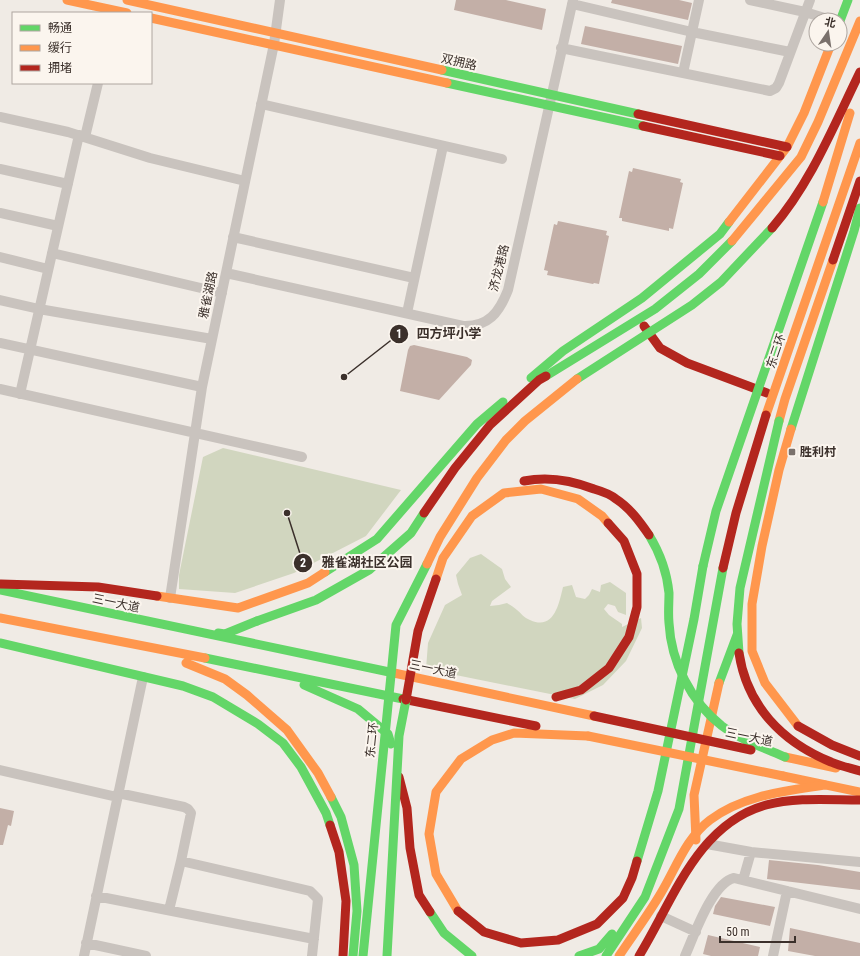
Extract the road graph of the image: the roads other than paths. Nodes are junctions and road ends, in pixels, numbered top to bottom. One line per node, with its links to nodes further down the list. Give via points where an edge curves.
1 (67, 0): 9 (main road)
2 (127, 0): 16 (main road, 双拥路)
3 (280, 0): 16 (street, 雅雀湖路)
4 (699, 0): 15 (street)
5 (750, 0): 10 (street)
6 (810, 0): 10 (street)
7 (848, 0): 11 (main road)
8 (572, 2): 15 (street); 18 (street, 济龙港路)
9 (116, 12)
10 (805, 12): 12 (street); 19 (street)
11 (843, 12)
12 (808, 13)
13 (152, 18): 17 (main road, 双拥路)
14 (860, 21): 70 (main road, bridge, via 801,157 730,243 699,274 655,309 539,380 490,425 455,468 411,533 369,570 316,600 225,634)
15 (692, 32): 19 (street); 22 (street)
16 (276, 33): 17 (street, 雅雀湖路); 25 (main road, 双拥路)
17 (274, 44): 26 (street, 雅雀湖路); 27 (main road, 双拥路)
18 (562, 48): 22 (street); 25 (street, 济龙港路)
19 (790, 52): 22 (street, via 779,83 770,91)
20 (828, 52): 32 (main road, via 804,113)
21 (860, 72): 65 (main road, bridge, via 812,169 780,219 763,239 721,282 692,305 581,376 525,421 506,440 477,478)
22 (682, 73)
23 (860, 77): 77 (main road, bridge, via 819,215 716,511 658,791 632,878 623,898 597,924 558,940 521,943 484,932 456,909 436,874 429,834 436,792 461,759 492,740 514,733)
24 (98, 84): 29 (street)
25 (552, 94): 27 (street, 济龙港路); 32 (main road, 双拥路)
26 (261, 104): 31 (street); 36 (street, 雅雀湖路)
27 (549, 106): 33 (main road, 双拥路); 52 (street, 济龙港路, via 508,290 502,304 494,315 478,325 471,326)
28 (0, 117): 29 (street)
29 (82, 136): 36 (street, via 150,158); 38 (street)
30 (860, 143): 94 (main road, 东二环, bridge, via 757,442 736,513 723,568 679,809)
31 (443, 146): 34 (street); 47 (street)
32 (786, 147): 33 (main road)
33 (780, 156): 50 (main road, via 720,234)
34 (502, 160)
35 (0, 169): 38 (street)
36 (245, 181): 42 (street, 雅雀湖路)
37 (860, 181): 59 (main road)
38 (68, 184): 41 (street)
39 (0, 213): 41 (street)
40 (859, 213): 60 (main road)
41 (58, 226): 43 (street)
42 (233, 238): 46 (street, 雅雀湖路); 47 (street)
43 (52, 253): 45 (street); 48 (street)
44 (0, 258): 45 (street)
45 (48, 269): 51 (street)
46 (226, 273): 48 (street, 雅雀湖路); 52 (street, 济龙港路)
47 (414, 278): 52 (street)
48 (222, 293): 53 (street, 雅雀湖路)
49 (0, 300): 51 (street)
50 (629, 307): 59 (main road, via 660,348 687,363); 68 (main road, via 563,351 477,424 377,539 308,583 238,608)
51 (39, 309): 53 (street); 55 (street)
52 (407, 313)
53 (212, 339): 56 (street, 雅雀湖路)
54 (0, 343): 55 (street)
55 (30, 350): 56 (street); 58 (street)
56 (202, 387): 61 (street, 雅雀湖路)
57 (0, 389): 58 (street)
58 (20, 394): 61 (street)
59 (785, 399): 60 (main road); 81 (main road, bridge, via 752,530 736,610 740,664 759,708 772,724 791,740 826,760)
60 (798, 404): 69 (main road, via 779,470)
61 (195, 432): 62 (street); 68 (street, 雅雀湖路)
62 (302, 457)
63 (485, 494): 79 (main road, bridge, via 528,480 553,478 573,481 616,499 657,548 668,587 669,628 673,646 677,661 694,697 720,725 739,738)
64 (471, 506): 65 (main road, bridge)
65 (440, 537): 106 (main road, 东二环, bridge, via 396,625)
66 (0, 584): 68 (main road, via 98,588)
67 (0, 590): 70 (main road, 三一大道)
68 (170, 598)
69 (752, 604): 78 (main road, via 752,651 765,683 799,727 832,745); 88 (main road, via 744,616 717,688 694,795)
70 (116, 615): 76 (main road, 三一大道)
71 (0, 618): 73 (main road)
72 (0, 643): 75 (main road)
73 (130, 644): 74 (main road); 105 (main road, via 225,679 287,730 318,773 341,818 354,865 358,911)
74 (274, 672): 77 (main road); 108 (main road, via 358,709 388,734 407,808 410,848 419,895 444,933)
75 (143, 677): 84 (street); 104 (main road, via 213,696 283,743 301,767 326,813 339,852 346,901)
76 (473, 690): 79 (main road, 三一大道, bridge); 107 (main road, bridge, via 556,697 581,690 609,668 629,637 637,607 637,574 624,541 602,516 578,499 540,489 504,493 472,516 443,558 418,631 399,736)
77 (588, 736): 82 (main road, bridge)
78 (860, 756)
79 (785, 757): 81 (main road, 三一大道, bridge)
80 (0, 770): 84 (street)
81 (860, 772)
82 (825, 785): 83 (main road); 111 (main road, bridge, via 747,800 709,820 686,848 660,894)
83 (860, 792)
84 (118, 795): 89 (street, via 188,809 191,818); 93 (street)
85 (860, 800): 86 (main road, via 786,802 765,806 747,812 726,825)
86 (707, 844): 87 (street); 88 (main road)
87 (751, 852): 90 (street); 91 (street)
88 (697, 857): 97 (main road)
89 (181, 861): 96 (street); 99 (street, via 310,890 318,898)
90 (860, 862)
91 (743, 880): 92 (street); 98 (street, via 729,879 716,891)
92 (787, 891): 95 (street); 114 (street)
93 (96, 896): 96 (street); 100 (street)
94 (645, 897): 109 (main road, via 599,949); 110 (main road)
95 (860, 909)
96 (169, 910): 99 (street)
97 (661, 916): 98 (street); 112 (main road)
98 (696, 932): 113 (street)
99 (314, 939): 103 (street)
100 (86, 943): 101 (street); 102 (street)
101 (84, 956)
102 (146, 956)
103 (312, 956)
104 (343, 956)
105 (353, 956)
106 (363, 956)
107 (387, 956)
108 (472, 956)
109 (579, 956)
110 (606, 956)
111 (619, 956)
112 (639, 956)
113 (686, 956)
114 (773, 956)

